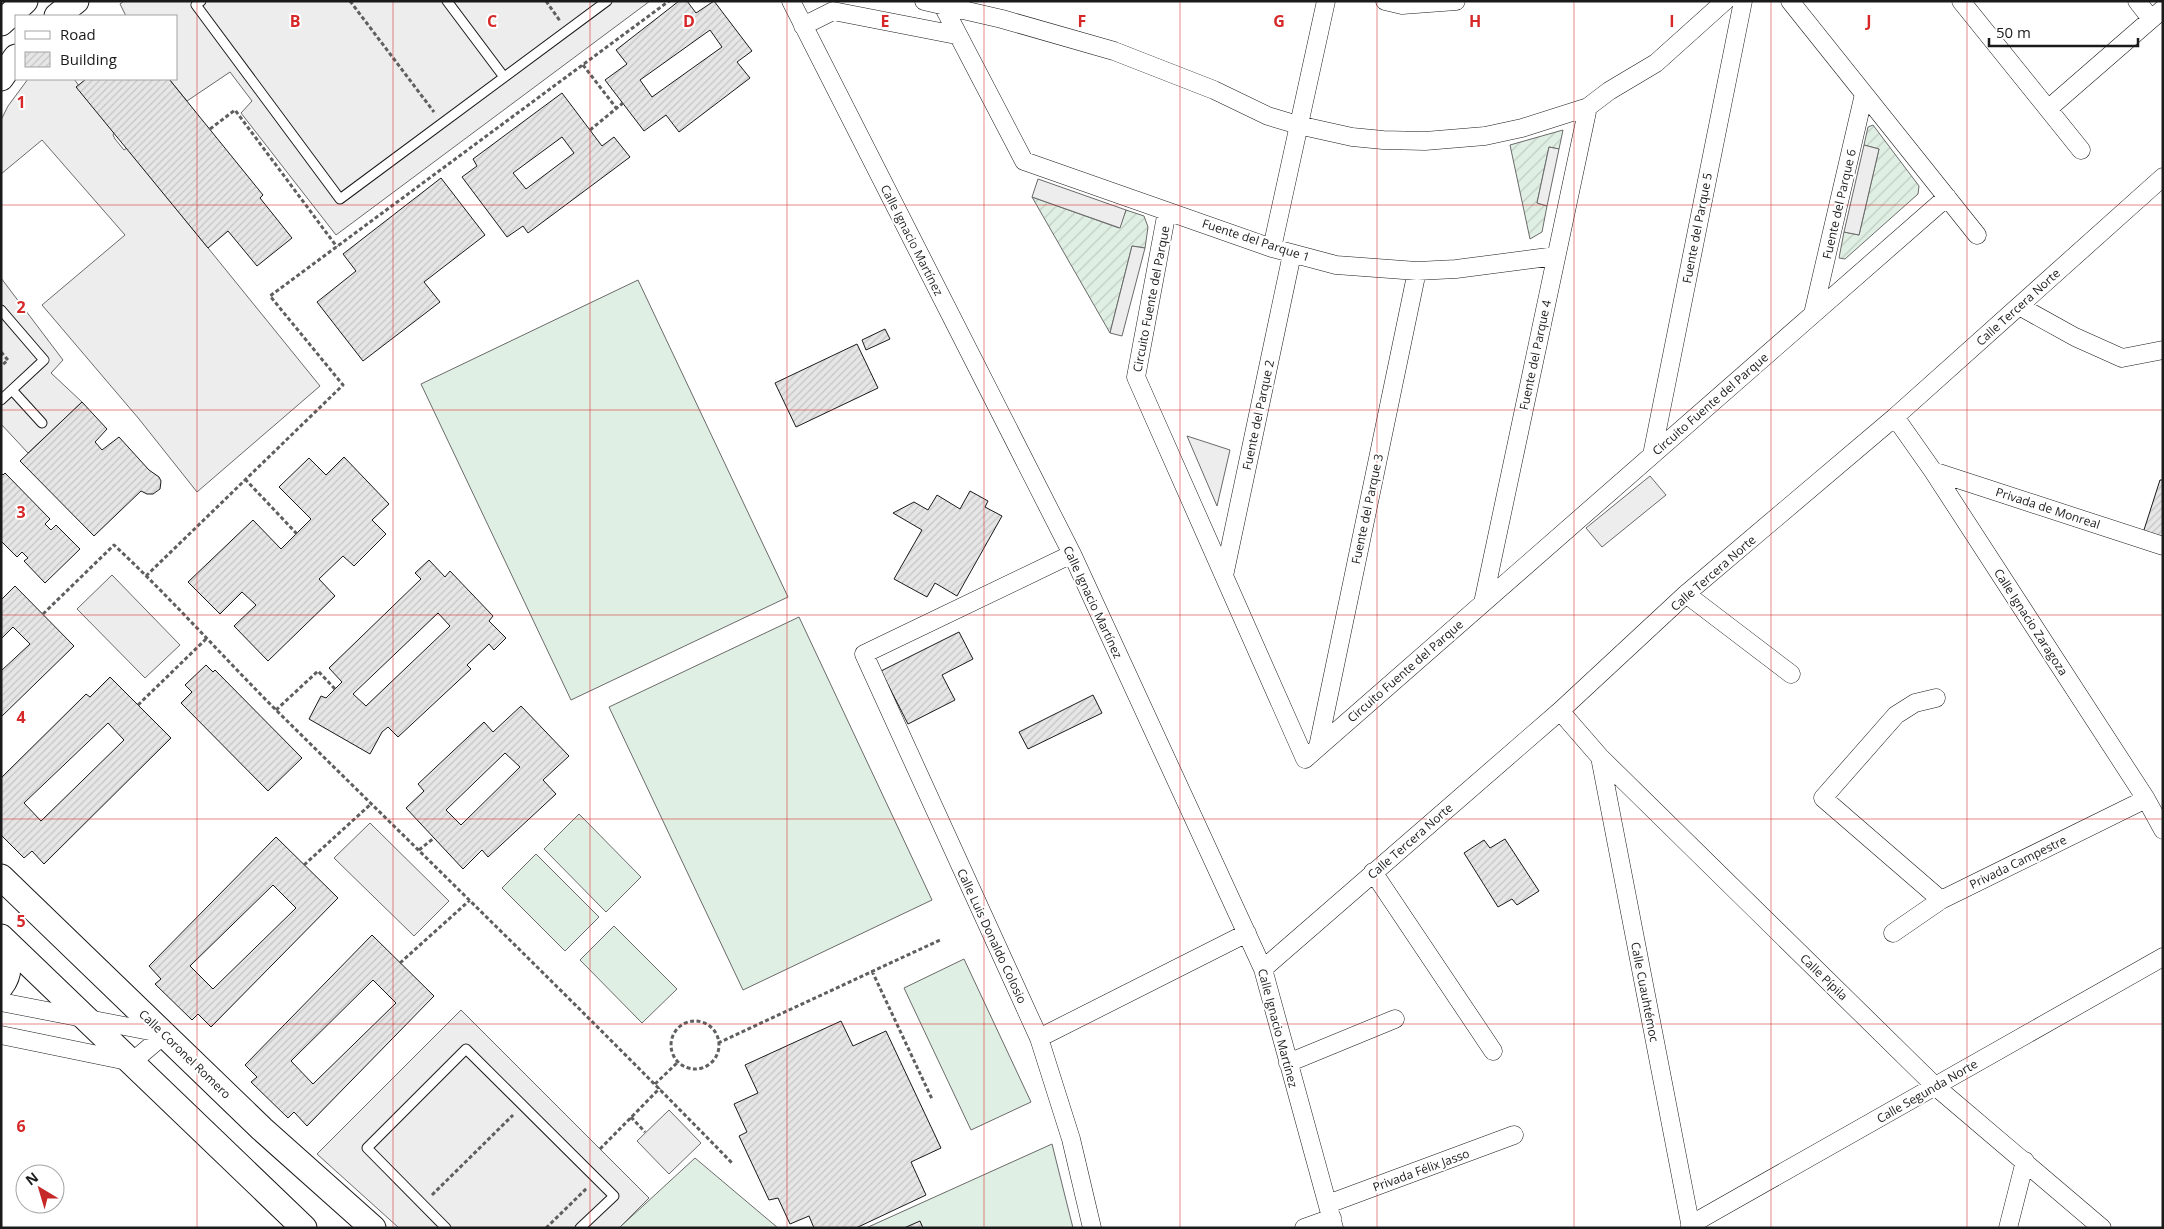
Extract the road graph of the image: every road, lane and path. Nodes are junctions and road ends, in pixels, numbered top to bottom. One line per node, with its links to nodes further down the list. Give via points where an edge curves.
1 (25, 1): 22 (main road)
2 (76, 1): 21 (main road)
3 (201, 1): 35 (lane, via 196,5 340,199)
4 (350, 1): 35 (path)
5 (446, 1): 28 (lane)
6 (546, 1): 24 (path)
7 (607, 1): 24 (lane)
8 (669, 1): 27 (path)
9 (790, 1): 23 (street, Calle Ignacio Martínez)
10 (924, 1): 19 (street)
11 (1326, 1): 36 (street)
12 (1385, 1): 13 (street, via 1402,5)
13 (1456, 1)
14 (1725, 1): 32 (street, via 1656,62)
15 (1743, 1): 59 (street, Fuente del Parque 5)
16 (1790, 1): 30 (street)
17 (1961, 1): 34 (street)
18 (2137, 1): 20 (street)
19 (942, 4): 25 (street); 36 (street, via 1114,52 1214,90 1268,116)
20 (2157, 14): 34 (street)
21 (58, 15)
22 (1, 23)
23 (803, 26): 25 (street, via 833,12); 64 (street, Calle Ignacio Martínez)
24 (568, 30): 28 (lane)
25 (956, 35): 42 (street, Fuente del Parque 1, via 1024,161)
26 (15, 58): 29 (main road)
27 (583, 65): 33 (path); 44 (path)
28 (504, 77): 35 (lane)
29 (1, 78)
30 (1864, 94): 41 (street); 51 (street, Fuente del Parque 6)
31 (624, 103): 33 (path)
32 (1588, 107): 36 (street, via 1522,128 1456,140 1352,137); 47 (street, Fuente del Parque 4)
33 (617, 109): 38 (path)
34 (2048, 109): 39 (street)
35 (442, 123)
36 (1298, 124): 45 (street)
37 (210, 129): 44 (path, via 234,110)
38 (590, 130)
39 (2081, 150)
40 (2162, 180): 49 (street, Calle Tercera Norte)
41 (1947, 197): 43 (street); 51 (street, Circuito Fuente del Parque)
42 (1168, 211): 45 (street, Fuente del Parque 1); 66 (street, Circuito Fuente del Parque, via 1136,377)
43 (1977, 235)
44 (337, 247): 61 (path, via 270,296 343,385)
45 (1272, 248): 46 (street, Fuente del Parque 1)
46 (1292, 254): 48 (street, Fuente del Parque 1, via 1336,265); 66 (street, Fuente del Parque 2)
47 (1556, 256): 48 (street, Fuente del Parque 1, via 1456,270); 68 (street, Fuente del Parque 4)
48 (1417, 271): 77 (street, Fuente del Parque 3)
49 (2019, 306): 52 (street, via 2122,358); 57 (street, Calle Tercera Norte)
50 (1, 310): 55 (lane, via 44,360)
51 (1813, 314): 59 (street, Circuito Fuente del Parque)
52 (2163, 350)
53 (1, 352): 54 (path, via 8,360)
54 (1, 366)
55 (12, 390): 56 (lane); 58 (lane)
56 (1, 400)
57 (1895, 416): 60 (street, Calle Ignacio Zaragoza); 67 (street, Calle Tercera Norte)
58 (42, 423)
59 (1652, 455): 68 (street, Circuito Fuente del Parque)
60 (1933, 471): 63 (street, Privada de Monreal); 79 (street, Calle Ignacio Zaragoza)
61 (245, 479): 62 (path); 65 (path)
62 (296, 534)
63 (2163, 546)
64 (1072, 554): 89 (street, Calle Ignacio Martínez); 104 (street, Calle Luis Donaldo Colosio, via 864,654)
65 (146, 576): 69 (path, via 114,546); 70 (path)
66 (1224, 576): 77 (street, Circuito Fuente del Parque, via 1305,759)
67 (1686, 594): 71 (street); 76 (street, Calle Tercera Norte)
68 (1483, 603): 77 (street, Circuito Fuente del Parque)
69 (42, 614)
70 (206, 639): 74 (path); 75 (path)
71 (1791, 674)
72 (335, 689): 75 (path, via 318,670)
73 (1936, 698): 88 (street, via 1914,702 1896,715 1823,798)
74 (138, 705)
75 (276, 710): 80 (path)
76 (1560, 711): 78 (street, Calle Pípila); 85 (street, Calle Tercera Norte)
77 (1318, 747)
78 (1600, 757): 111 (street, Calle Pípila); 124 (street, Calle Cuauhtémoc)
79 (2146, 799): 81 (street, Calle Ignacio Zaragoza); 88 (street, Privada Campestre)
80 (372, 803): 83 (path); 84 (path)
81 (2163, 830)
82 (434, 838): 83 (path)
83 (419, 851): 87 (path)
84 (304, 865)
85 (1373, 872): 96 (street, Calle Tercera Norte); 106 (street)
86 (1, 877): 102 (main road, Calle Coronel Romero)
87 (470, 900): 95 (path); 110 (path)
88 (1941, 900): 90 (street, Privada Campestre)
89 (1247, 933): 96 (street, Calle Ignacio Martínez); 104 (street)
90 (1893, 933)
91 (1, 937): 101 (main road)
92 (940, 940): 97 (path)
93 (1, 946): 98 (main road, via 8,962 8,977)
94 (2163, 957): 111 (street, Calle Segunda Norte)
95 (400, 963)
96 (1263, 969): 109 (street, Calle Ignacio Martínez)
97 (872, 972): 105 (path); 113 (path)
98 (1, 986)
99 (1, 1002): 101 (street)
100 (1395, 1019): 109 (street)
101 (89, 1020): 102 (street); 107 (main road)
102 (165, 1034): 107 (street); 126 (main road, Calle Coronel Romero, via 262,1129)
103 (1, 1035): 107 (street)
104 (1039, 1038): 130 (street, Calle Luis Donaldo Colosio, via 1071,1139)
105 (718, 1043): 108 (path, via 717,1054 707,1066 692,1069); 108 (path, via 714,1031 708,1026 701,1022 686,1023 679,1027 671,1041 673,1056)
106 (1493, 1051)
107 (132, 1062): 125 (main road)
108 (678, 1062): 110 (path)
109 (1288, 1062): 123 (street, Calle Ignacio Martínez)
110 (655, 1084): 112 (path)
111 (1935, 1086): 120 (street, Calle Pípila); 124 (street, Calle Segunda Norte)
112 (660, 1088): 115 (path); 119 (path)
113 (932, 1099)
114 (523, 1105): 121 (lane); 122 (path); 122 (lane, via 466,1049 367,1148)
115 (631, 1117): 116 (path); 118 (path)
116 (646, 1132)
117 (1514, 1135): 123 (street, Privada Félix Jasso)
118 (600, 1149)
119 (732, 1162)
120 (2025, 1162): 132 (street); 133 (street, Calle Pípila)
121 (596, 1178): 128 (path); 129 (lane, via 614,1196)
122 (423, 1204): 127 (lane)
123 (1331, 1217): 131 (street, Privada Félix Jasso)
124 (1691, 1226)
125 (304, 1228)
126 (373, 1228)
127 (446, 1228)
128 (546, 1228)
129 (580, 1228)
130 (1092, 1228)
131 (1304, 1228)
132 (2008, 1228)
133 (2102, 1228)

